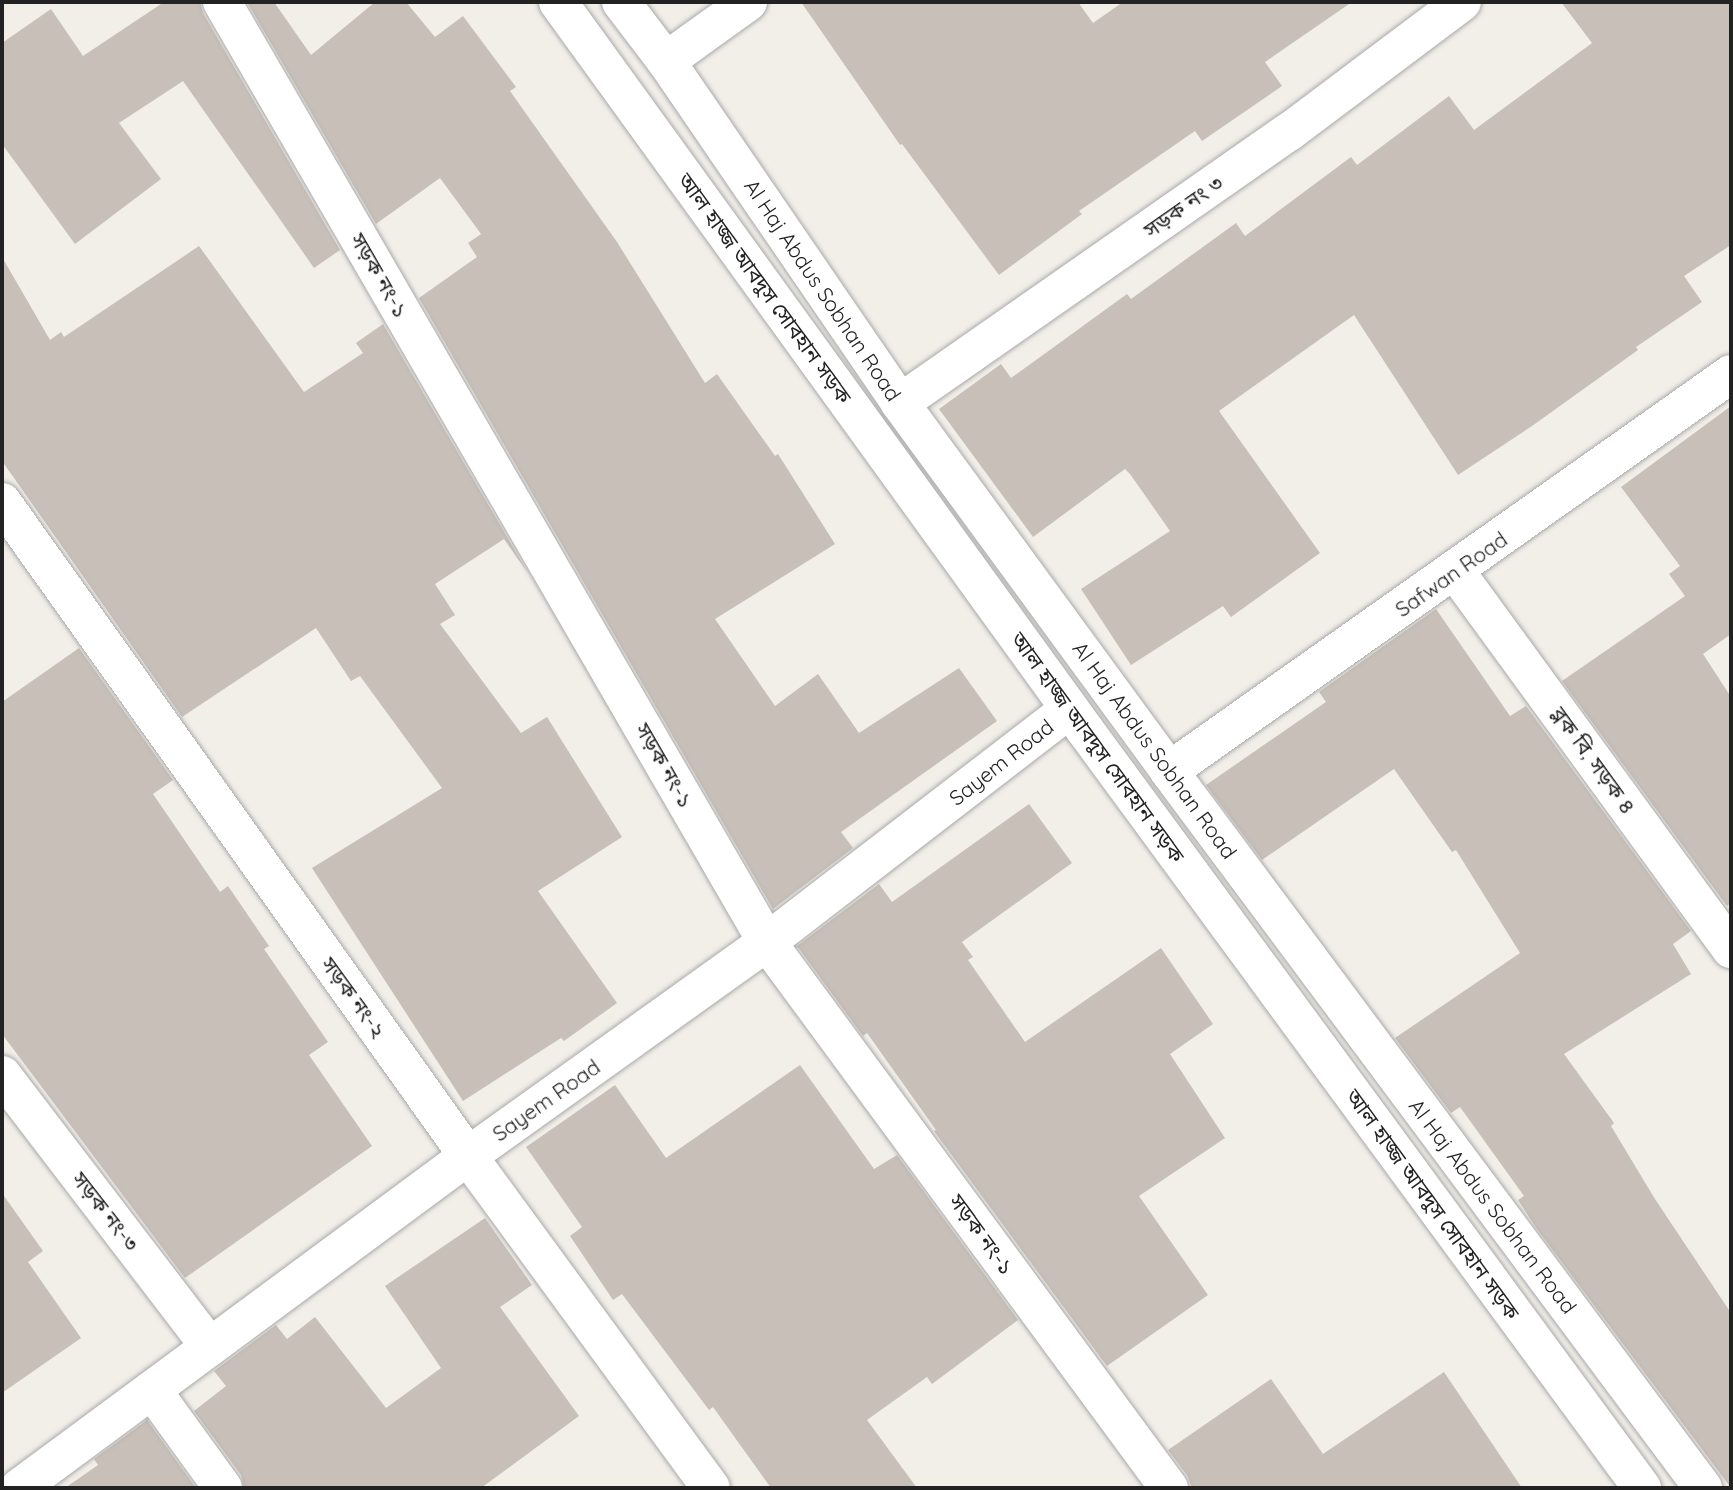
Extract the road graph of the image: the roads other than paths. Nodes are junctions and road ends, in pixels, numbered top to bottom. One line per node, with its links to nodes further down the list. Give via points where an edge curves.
1 (222, 2): 13 (street, সড়ক নং-১)
2 (558, 2): 11 (street, আল হাজ্জ আবদুস সোবহান সড়ক)
3 (621, 2): 6 (street, Al Haj Abdus Sobhan Road)
4 (748, 2): 6 (street)
5 (1462, 2): 8 (street, সড়ক নং ৩, via 1289,132)
6 (666, 61): 8 (street, Al Haj Abdus Sobhan Road)
7 (1731, 374): 10 (street, Safwan Road)
8 (900, 403): 12 (street, Al Haj Abdus Sobhan Road)
9 (2, 502): 16 (street, সড়ক নং-২)
10 (1456, 572): 12 (street, Safwan Road); 14 (street, ব্লক বি, সড়ক ৪)
11 (1070, 709): 13 (street, Sayem Road); 23 (street, আল হাজ্জ আবদুস সোবহান সড়ক)
12 (1169, 771): 24 (street, Al Haj Abdus Sobhan Road)
13 (767, 942): 16 (street, Sayem Road); 22 (street, সড়ক নং-১)
14 (1731, 949)
15 (2, 1075): 17 (street, সড়ক নং-৩)
16 (468, 1156): 17 (street, Sayem Road); 21 (street, সড়ক নং-২)
17 (210, 1347): 18 (street, Sayem Road)
18 (152, 1390): 19 (street, Sayem Road); 20 (street)
19 (19, 1488)
20 (223, 1488)
21 (710, 1488)
22 (1169, 1488)
23 (1642, 1488)
24 (1703, 1488)

